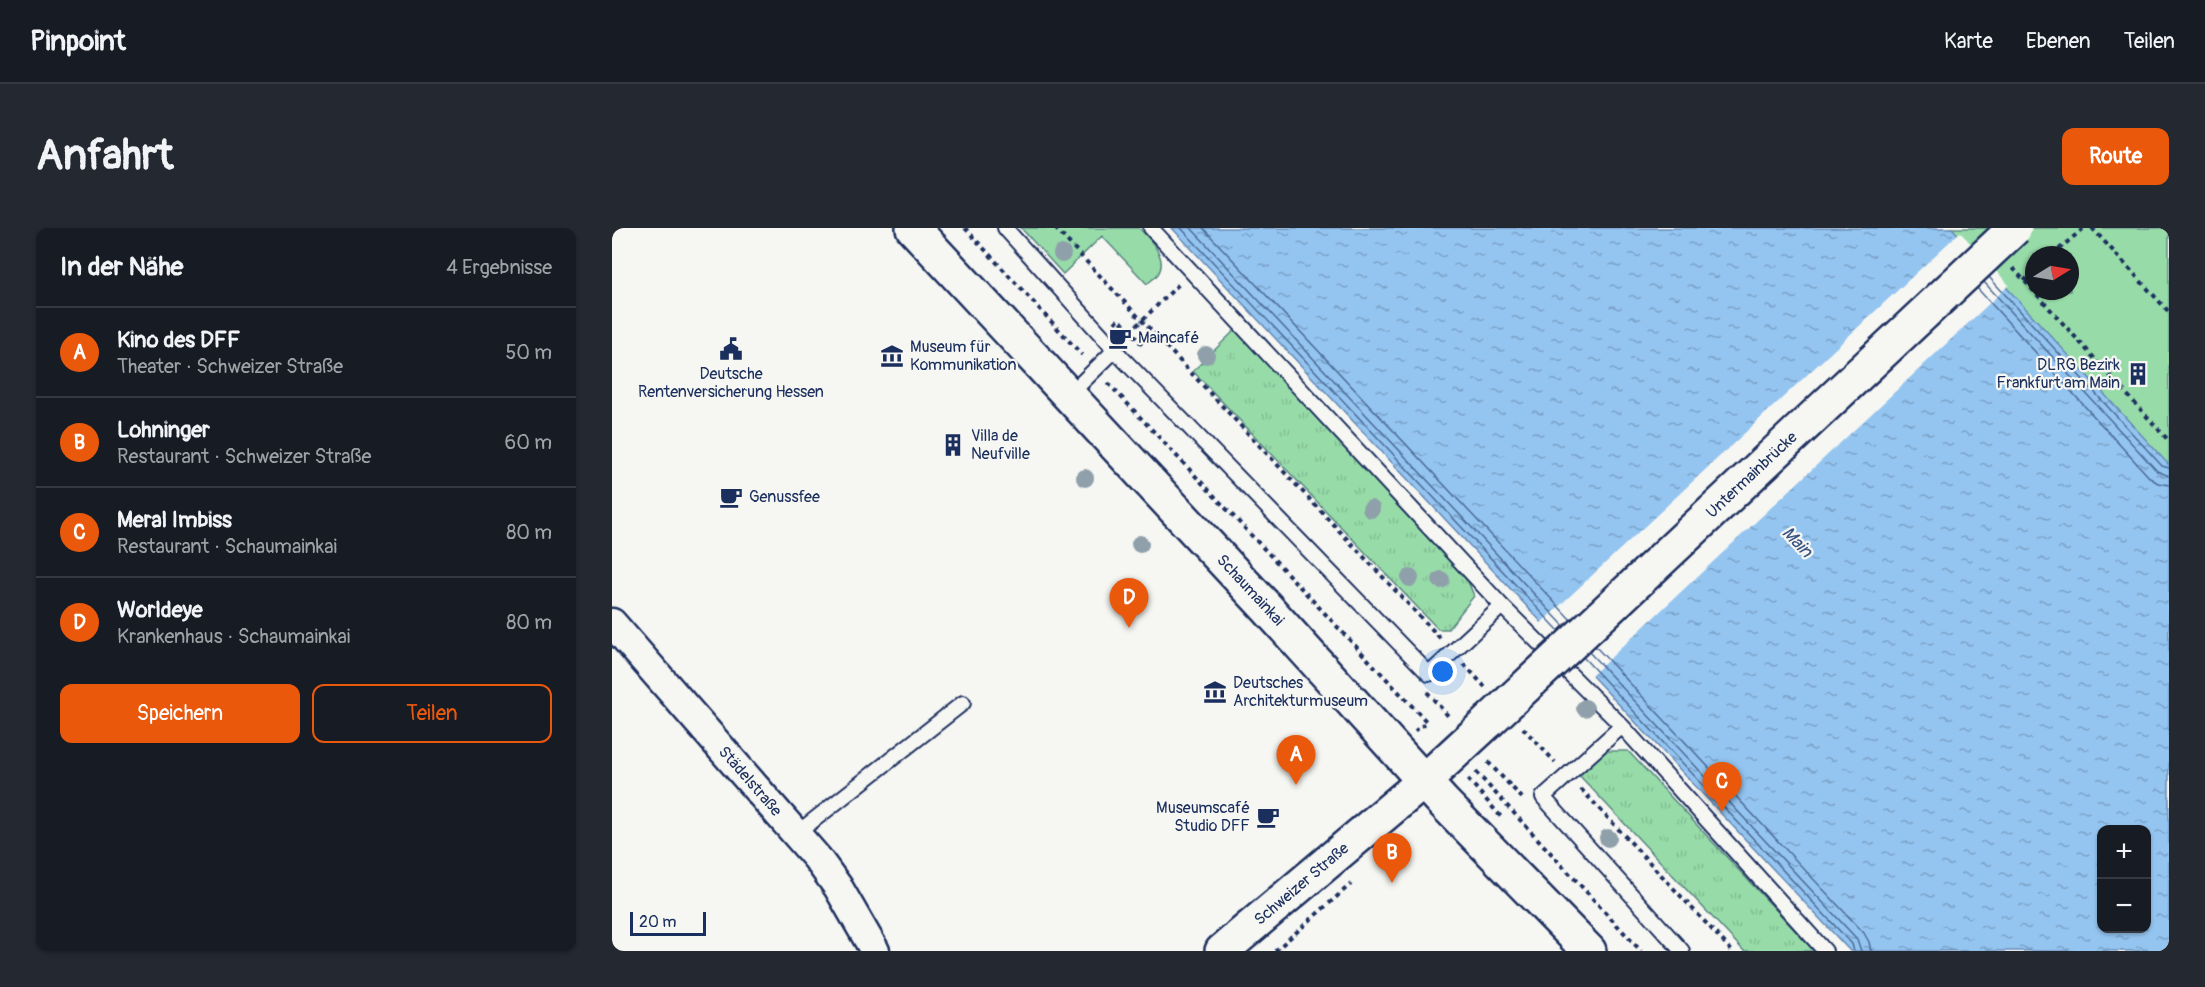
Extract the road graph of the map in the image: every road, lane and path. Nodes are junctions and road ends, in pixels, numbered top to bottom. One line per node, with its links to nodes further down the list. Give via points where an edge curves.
1 (913, 228): 20 (main road, Schaumainkai)
2 (965, 228): 19 (path)
3 (1005, 228): 18 (lane)
4 (1055, 228): 15 (path)
5 (1151, 228): 11 (lane)
6 (2015, 228): 29 (main road, Untermainbrücke, bridge)
7 (2084, 228): 9 (path)
8 (2092, 228): 13 (path)
9 (2063, 246)
10 (2008, 264): 12 (path)
11 (1192, 272): 15 (path); 22 (lane)
12 (2024, 281): 21 (path)
13 (2169, 312)
14 (1119, 319): 16 (path)
15 (1142, 320): 16 (path); 24 (path)
16 (1130, 332): 17 (path)
17 (1141, 343)
18 (1115, 350): 19 (lane); 25 (lane)
19 (1095, 369): 20 (lane); 28 (path)
20 (1068, 396): 34 (main road, Schaumainkai)
21 (2169, 441)
22 (1502, 606): 25 (lane); 30 (lane)
23 (612, 623): 36 (street, Städelstraße)
24 (1438, 635)
25 (1429, 674): 27 (path, via 1419,682)
26 (963, 703): 36 (lane)
27 (1451, 719)
28 (1427, 722)
29 (1489, 722): 34 (main road, Schweizer Straße)
30 (1622, 726): 33 (lane); 43 (lane)
31 (1488, 762): 35 (path)
32 (1476, 772): 40 (path)
33 (1567, 774): 41 (lane, via 1543,797); 42 (path)
34 (1424, 781): 38 (main road, Schweizer Straße); 39 (main road, Schaumainkai)
35 (1531, 808)
36 (796, 834): 37 (street, Städelstraße, via 838,887)
37 (875, 951)
38 (1222, 951)
39 (1589, 951)
40 (1641, 951)
41 (1682, 951)
42 (1732, 951)
43 (1825, 951)

